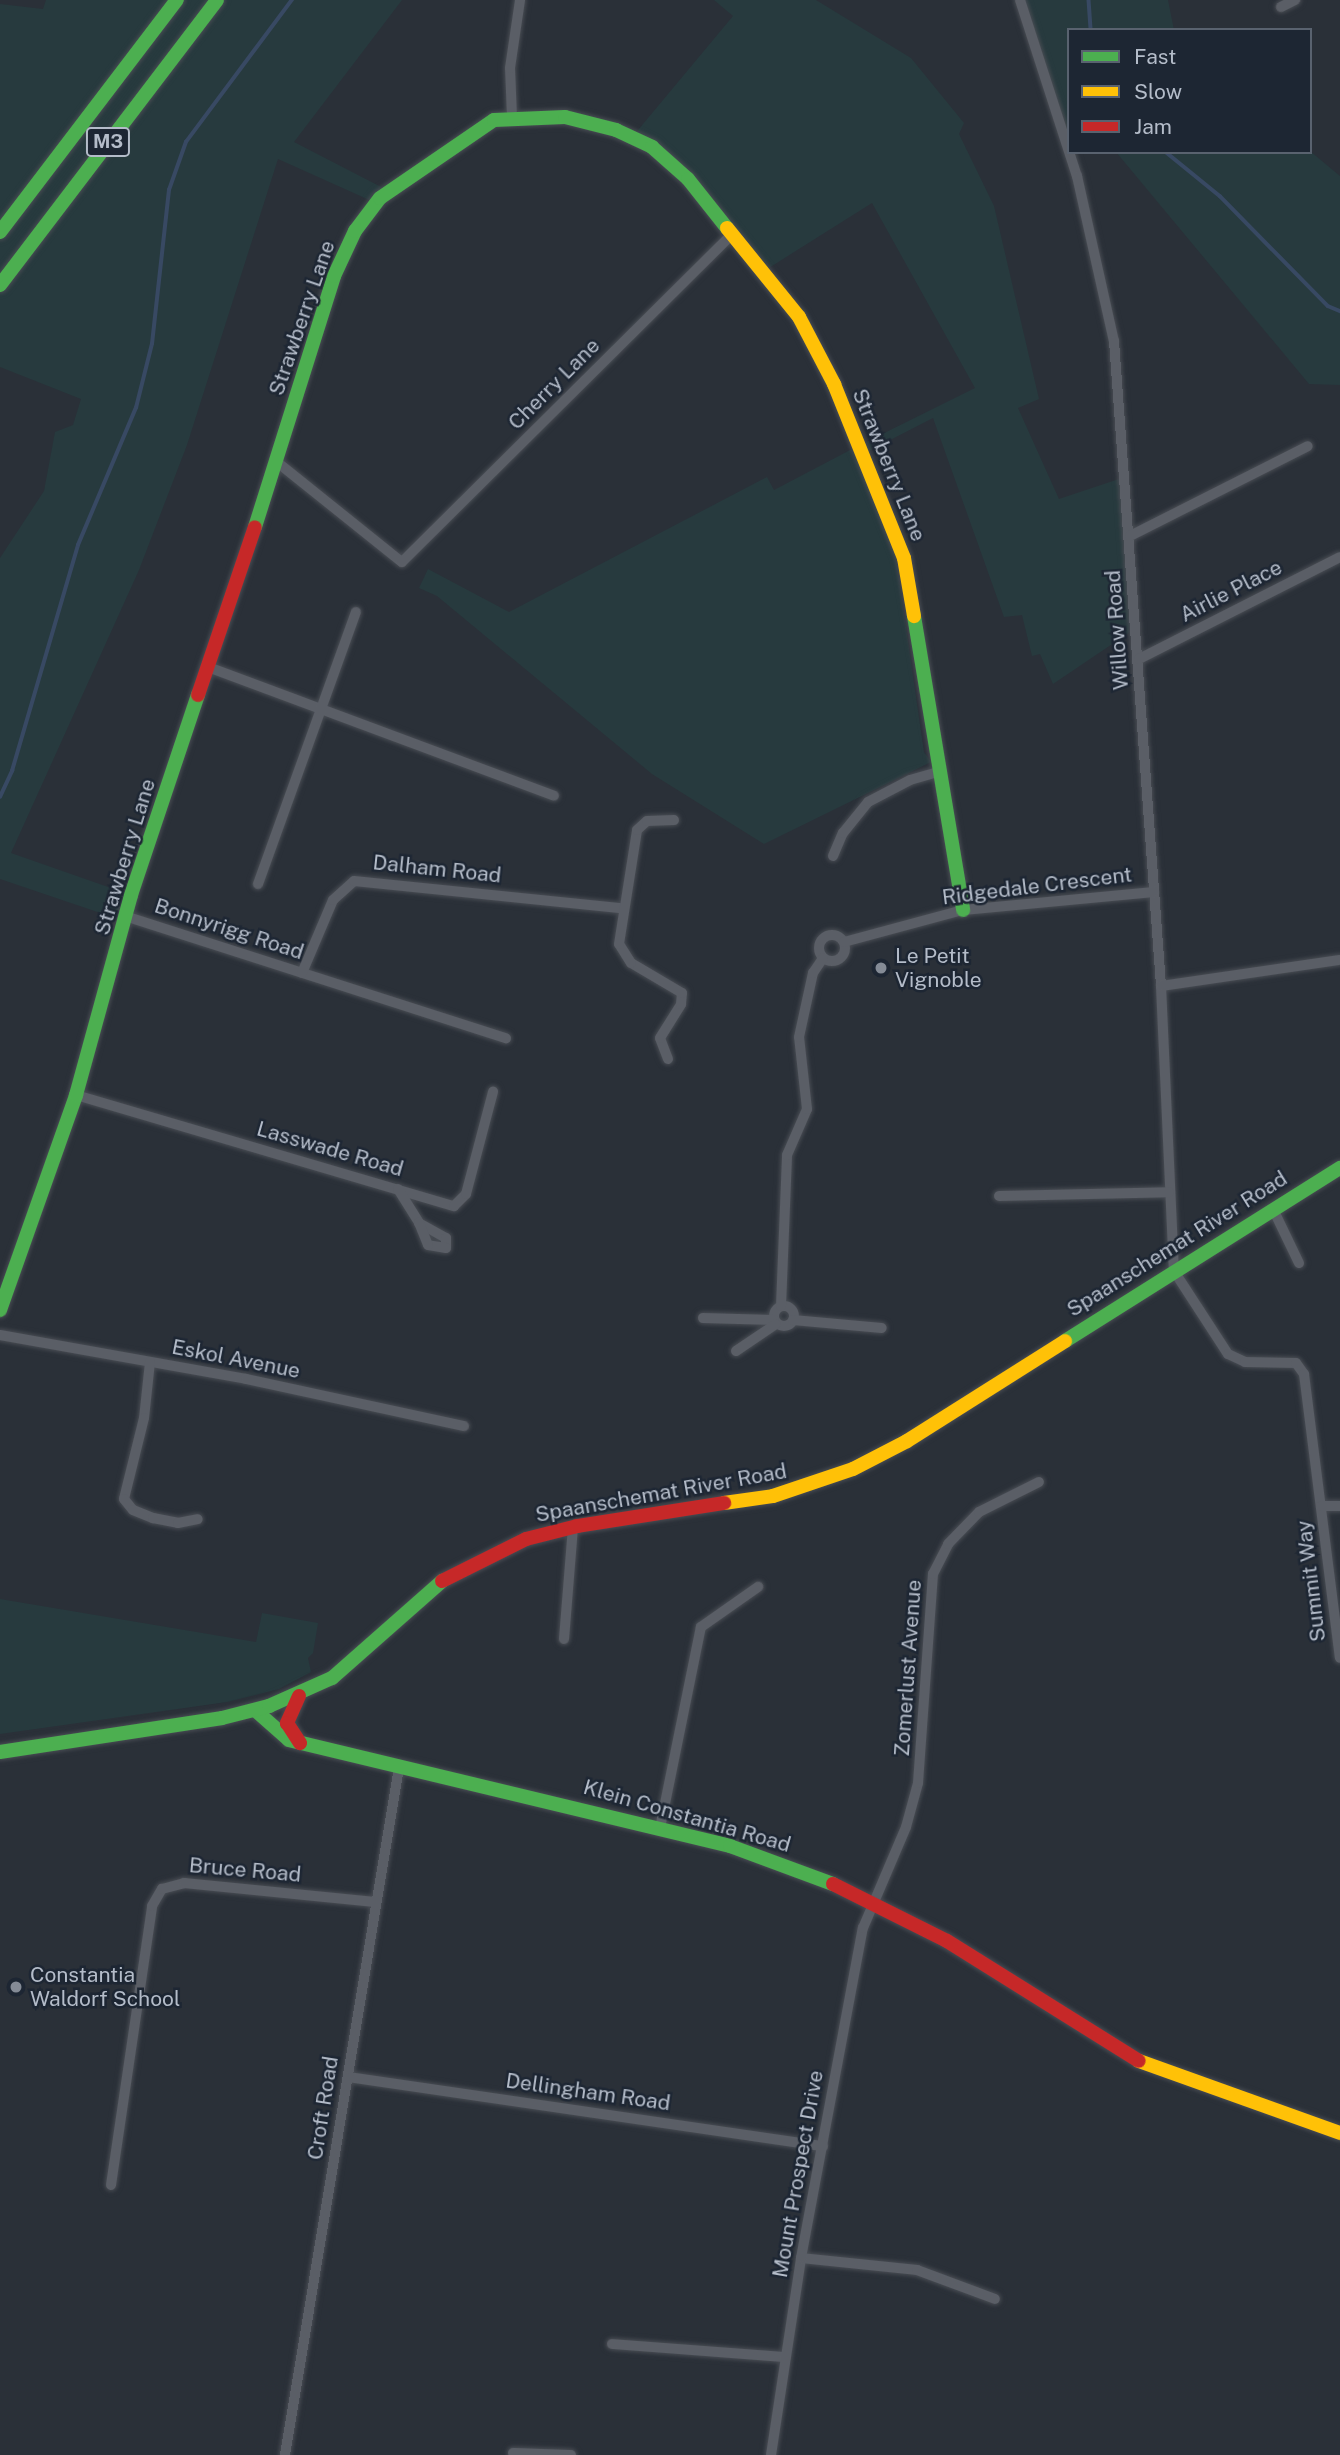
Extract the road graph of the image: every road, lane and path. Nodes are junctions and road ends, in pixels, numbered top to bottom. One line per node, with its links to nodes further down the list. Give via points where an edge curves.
1 (177, 0): 10 (main road, M3)
2 (217, 0): 12 (main road, M3)
3 (520, 0): 7 (street, via 510,68)
4 (1020, 0): 8 (street, Willow Road)
5 (1295, 0): 6 (street)
6 (1281, 7)
7 (512, 117): 11 (main road, Strawberry Lane, via 565,117 633,136 668,159); 14 (main road, Strawberry Lane, via 478,127 389,191 368,212 334,276)
8 (1067, 145)
9 (1070, 154): 15 (street, Willow Road, via 1108,301)
10 (1, 231)
11 (733, 233): 14 (street, Cherry Lane, via 402,562); 21 (main road, Strawberry Lane, via 814,343 892,522 909,581)
12 (0, 285)
13 (1308, 446): 15 (street)
14 (277, 462): 19 (main road, Strawberry Lane)
15 (1130, 536): 18 (street, Willow Road)
16 (1340, 558): 18 (street, Airlie Place)
17 (356, 612): 20 (street)
18 (1139, 659): 26 (street, Willow Road)
19 (208, 667): 20 (street); 29 (main road, Strawberry Lane, via 131,895)
20 (323, 710): 22 (street); 25 (street)
21 (938, 772): 24 (street, via 910,780 868,802 843,833); 28 (main road, Strawberry Lane)
22 (554, 796)
23 (674, 820): 27 (street, via 647,821 636,830)
24 (833, 856)
25 (258, 884)
26 (1154, 892): 28 (street, Ridgedale Crescent); 34 (street, Willow Road)
27 (622, 908): 33 (street, Dalham Road, via 354,881 334,900); 36 (street, via 620,951 646,974 682,993 681,1004 660,1038)
28 (962, 910): 30 (street, Ridgedale Crescent)
29 (128, 917): 33 (street, Bonnyrigg Road); 38 (main road, Strawberry Lane)
30 (844, 942): 32 (street, Ridgedale Crescent, via 842,957); 32 (street, Ridgedale Crescent, via 836,936 823,938)
31 (1340, 960): 34 (street)
32 (821, 961): 47 (street, Ridgedale Crescent, via 799,1037 807,1109 787,1155)
33 (302, 973): 35 (street, Bonnyrigg Road)
34 (1161, 986): 41 (street, Willow Road)
35 (506, 1038)
36 (668, 1059)
37 (493, 1091): 40 (street, Lasswade Road, via 461,1203 449,1205)
38 (76, 1095): 40 (street, Lasswade Road); 48 (main road, Strawberry Lane)
39 (1340, 1168): 43 (main road, Spaanschemat River Road)
40 (398, 1189): 44 (street)
41 (1169, 1192): 42 (street); 46 (street, Willow Road)
42 (999, 1196)
43 (1273, 1209): 45 (street); 46 (main road, Spaanschemat River Road)
44 (419, 1223)
45 (1299, 1263)
46 (1174, 1271): 58 (street, Summit Way, via 1228,1354 1245,1362 1296,1363 1304,1374); 61 (main road, Spaanschemat River Road, via 907,1441 853,1469 772,1496)
47 (781, 1306): 50 (street, via 791,1308); 51 (street, Ridgedale Crescent, via 774,1312)
48 (0, 1310)
49 (703, 1318): 51 (street)
50 (793, 1320): 51 (street, via 784,1326); 52 (street)
51 (775, 1322): 54 (street)
52 (882, 1328)
53 (0, 1335): 55 (street, Eskol Avenue)
54 (736, 1351)
55 (150, 1362): 56 (street, Eskol Avenue); 60 (street, via 144,1418 124,1499 133,1510 153,1518)
56 (464, 1426)
57 (1039, 1482): 71 (street, Zomerlust Avenue, via 979,1512 947,1544 933,1574 918,1783 906,1827)
58 (1321, 1506): 59 (street); 64 (street, Summit Way)
59 (1340, 1506)
60 (198, 1519)
61 (573, 1527): 63 (street); 65 (main road, Spaanschemat River Road, via 526,1539 457,1572 425,1595 354,1662)
62 (758, 1587): 70 (street, via 701,1627)
63 (564, 1639)
64 (1340, 1658)
65 (299, 1695): 66 (main road, Spaanschemat River Road); 67 (main road, via 287,1723)
66 (262, 1708): 67 (main road, Klein Constantia Road, via 275,1733); 68 (main road, Spaanschemat River Road)
67 (300, 1743): 69 (main road, Klein Constantia Road)
68 (0, 1752)
69 (399, 1767): 70 (main road, Klein Constantia Road); 72 (street, Croft Road)
70 (660, 1828): 71 (main road, Klein Constantia Road, via 758,1854)
71 (872, 1901): 74 (main road, Klein Constantia Road, via 947,1941 1126,2056); 75 (street, Mount Prospect Drive)
72 (375, 1902): 73 (street, Croft Road); 76 (street, Bruce Road, via 184,1883 162,1889 152,1906)
73 (348, 2077): 75 (street, Dellingham Road); 82 (street, Croft Road)
74 (1340, 2133)
75 (822, 2146): 77 (street, Mount Prospect Drive)
76 (111, 2185)
77 (801, 2258): 78 (street, via 918,2270); 80 (street, Mount Prospect Drive)
78 (995, 2299)
79 (612, 2344): 80 (street)
80 (786, 2357): 84 (street, Mount Prospect Drive)
81 (513, 2453): 83 (street)
82 (285, 2455)
83 (570, 2455)
84 (771, 2455)

